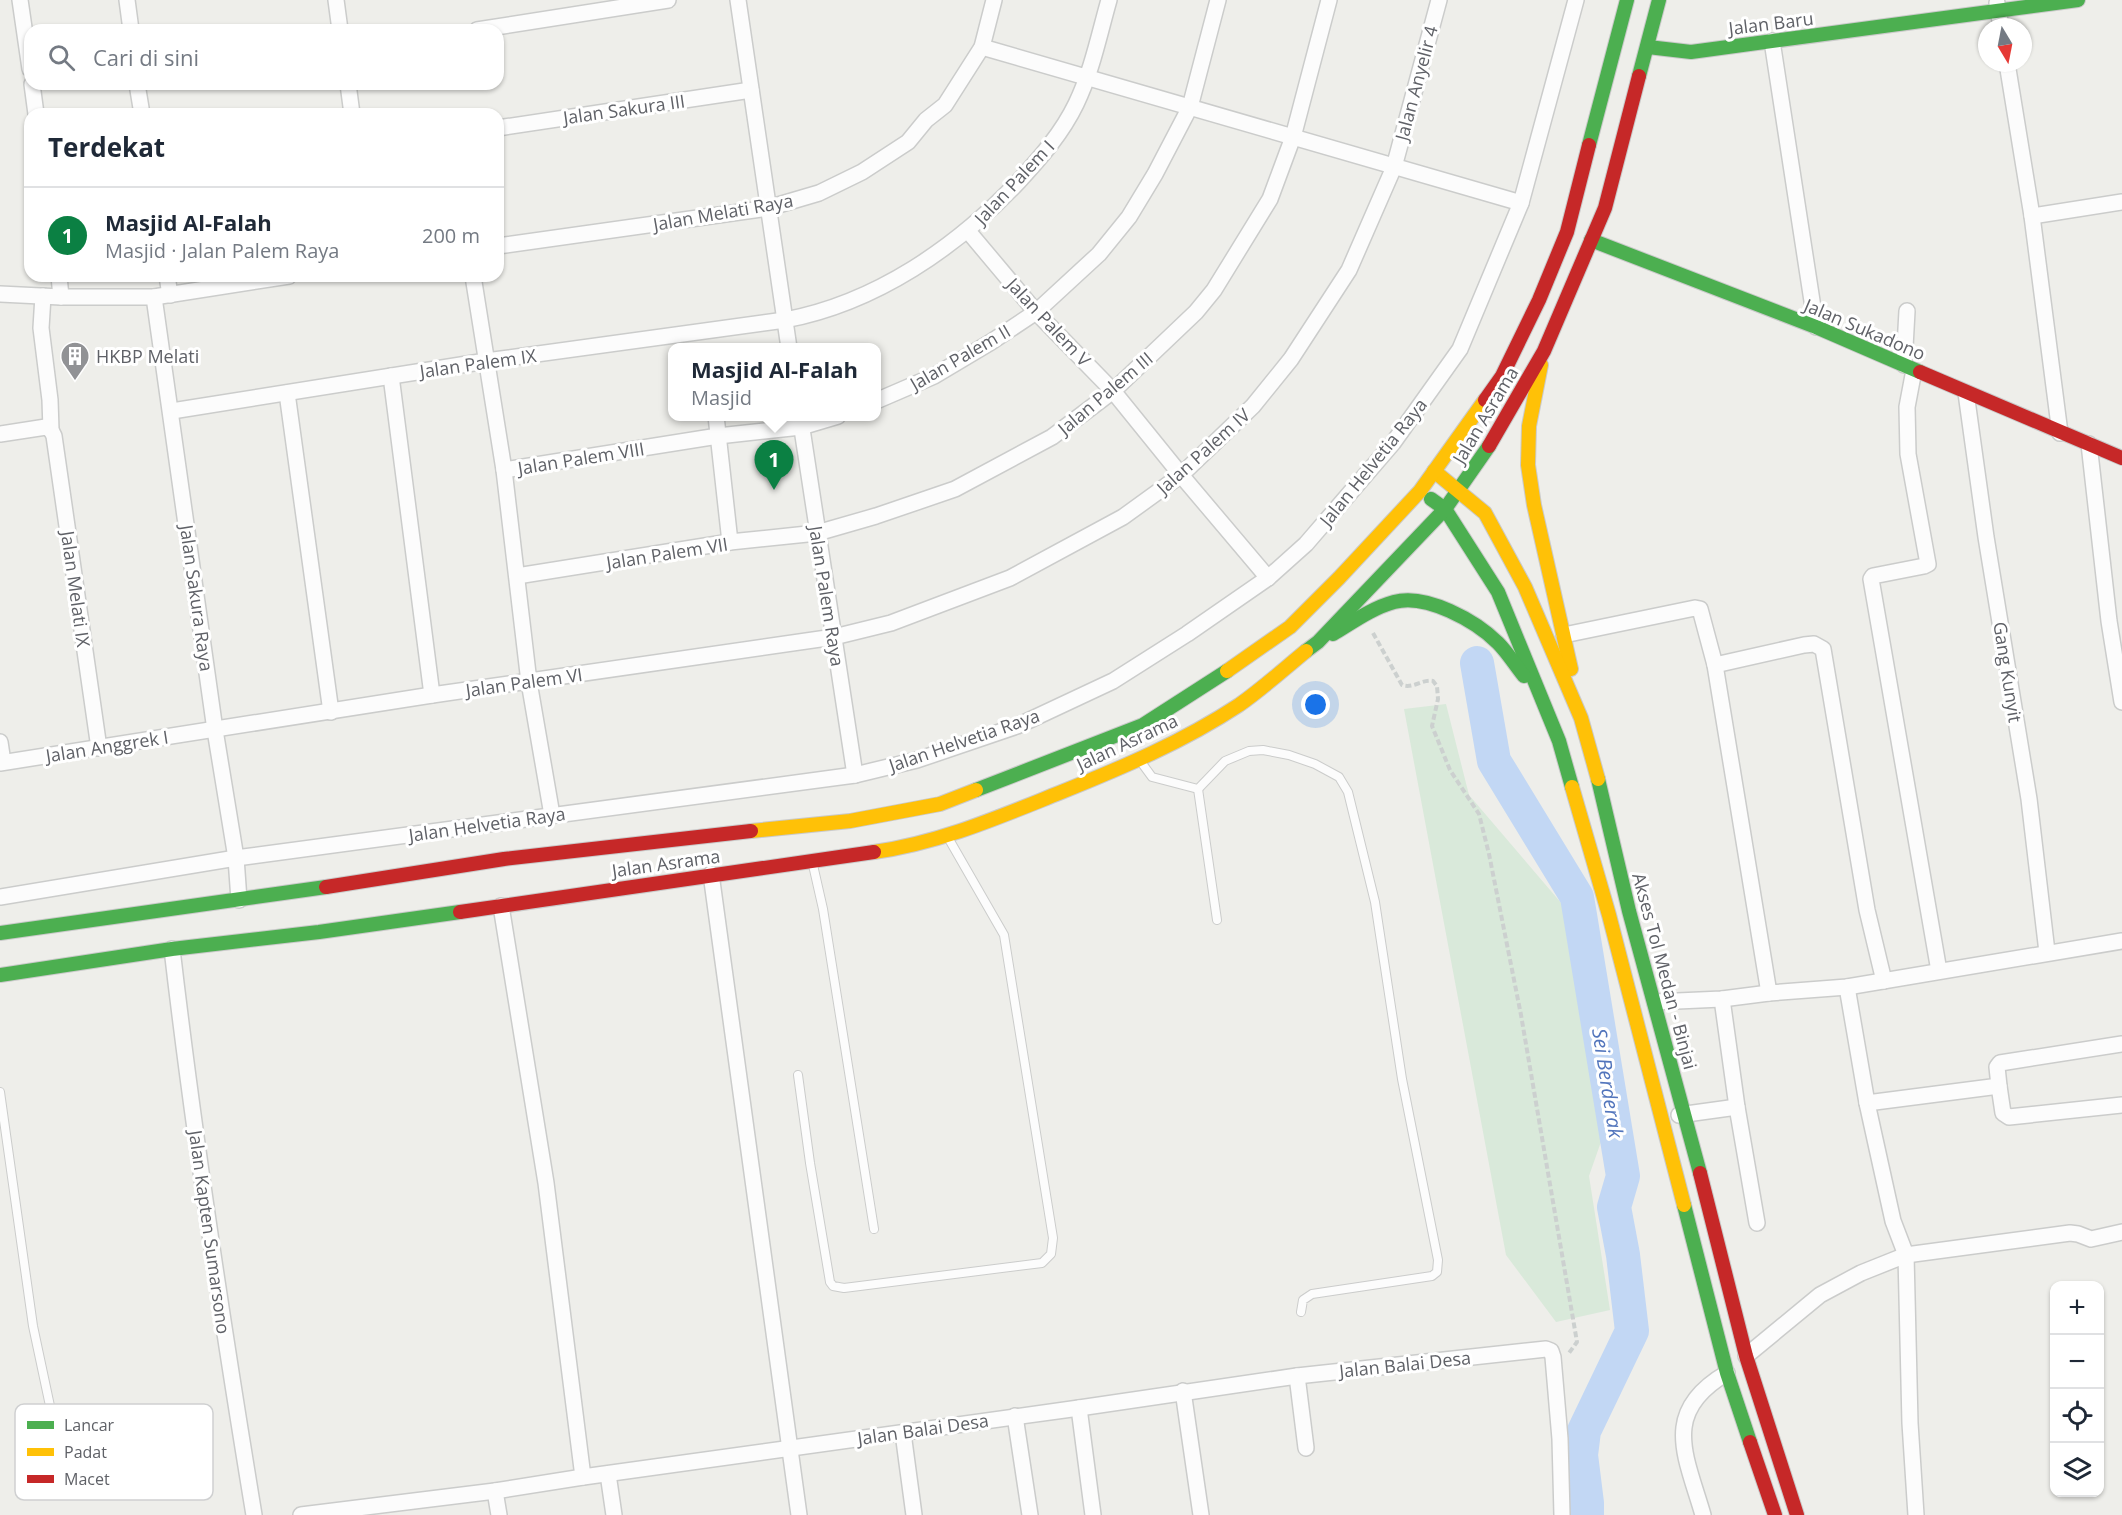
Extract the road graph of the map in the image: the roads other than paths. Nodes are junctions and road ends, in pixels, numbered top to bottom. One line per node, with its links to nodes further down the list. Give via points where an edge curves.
1 (20, 0): 19 (street)
2 (127, 0): 16 (street)
3 (336, 0): 17 (street)
4 (668, 0): 18 (street)
5 (738, 0): 28 (street)
6 (994, 0): 22 (street, Jalan Melati Raya)
7 (1109, 0): 24 (street, Jalan Palem I)
8 (1218, 0): 32 (street, Jalan Palem II)
9 (1329, 0): 34 (street, Jalan Palem III)
10 (1439, 0): 35 (street, Jalan Anyelir 4)
11 (1576, 0): 37 (street, Jalan Helvetia Raya)
12 (1627, 0): 21 (main road, Jalan Asrama)
13 (1659, 0): 21 (main road, Jalan Asrama)
14 (2078, 0): 15 (main road, Jalan Baru)
15 (1999, 13): 20 (main road, Jalan Baru)
16 (130, 24)
17 (339, 24)
18 (504, 26)
19 (24, 28)
20 (1772, 41): 21 (main road, Jalan Baru, via 1691,52); 55 (street)
21 (1632, 43): 41 (main road, Jalan Asrama, via 1605,208); 78 (main road, Jalan Asrama, via 1568,232 1539,300 1502,376)
22 (982, 47): 24 (street); 38 (street, Jalan Melati Raya, via 945,105 908,142 862,172 819,193)
23 (2008, 72): 39 (street)
24 (1087, 78): 32 (street); 40 (street, Jalan Palem I, via 1059,133 1039,159)
25 (33, 90): 29 (street)
26 (138, 90): 30 (street)
27 (349, 90): 31 (street)
28 (751, 90): 33 (street, Jalan Sakura III); 38 (street)
29 (35, 108)
30 (141, 108)
31 (351, 108)
32 (1190, 108): 34 (street); 53 (street, Jalan Palem II, via 1129,217 1099,254)
33 (504, 127)
34 (1293, 137): 35 (street); 64 (street, Jalan Palem III, via 1270,199 1214,290)
35 (1394, 167): 37 (street); 79 (street, Jalan Palem IV, via 1349,270 1291,359 1253,406)
36 (2122, 202): 39 (street)
37 (1521, 203): 86 (street, Jalan Helvetia Raya, via 1460,349 1393,442 1306,544)
38 (768, 208): 42 (street, Jalan Melati Raya); 54 (street)
39 (2032, 216): 72 (street)
40 (968, 231): 53 (street, Jalan Palem V); 54 (street, Jalan Palem I, via 922,264 860,296 813,315)
41 (1592, 240): 55 (main road, Jalan Sukadono); 60 (main road, Jalan Asrama)
42 (504, 245)
43 (60, 282): 50 (street)
44 (168, 282): 49 (street)
45 (253, 282): 49 (street)
46 (474, 282): 61 (street)
47 (0, 294): 48 (street)
48 (43, 296): 50 (street); 71 (street, Jalan Melati IX, via 41,328)
49 (170, 296): 51 (street)
50 (61, 297): 51 (street)
51 (154, 297): 68 (street, Jalan Sakura Raya)
52 (1906, 311): 62 (street)
53 (1035, 312): 64 (street, Jalan Palem V); 67 (street, Jalan Palem II, via 934,376)
54 (785, 320): 56 (street, Jalan Palem IX); 58 (street)
55 (1816, 327): 62 (main road, Jalan Sukadono)
56 (706, 340): 57 (street, Jalan Palem IX)
57 (675, 343)
58 (788, 343)
59 (668, 344): 61 (street, Jalan Palem IX)
60 (1544, 351): 81 (main road, Jalan Asrama); 87 (main road, via 1529,426 1528,465)
61 (486, 361): 63 (street, Jalan Palem IX); 77 (street)
62 (1909, 367): 66 (main road, Jalan Sukadono); 117 (street, via 1908,454 1928,564 1871,579)
63 (391, 376): 65 (street, Jalan Palem IX); 92 (street)
64 (1113, 391): 79 (street, Jalan Palem V); 83 (street, Jalan Palem III, via 1052,436 955,489)
65 (287, 393): 68 (street, Jalan Palem IX); 95 (street)
66 (1966, 393): 72 (main road, Jalan Sukadono); 116 (street, Gang Kunyit, via 2029,799)
67 (881, 399)
68 (172, 411): 97 (street, Jalan Sakura Raya)
69 (716, 421): 74 (street)
70 (800, 422): 74 (street, Jalan Palem VIII); 83 (street, Jalan Palem Raya)
71 (51, 430): 73 (street, via 46,427); 99 (street, Jalan Melati IX)
72 (2060, 433): 75 (main road, Jalan Sukadono)
73 (0, 434)
74 (718, 436): 77 (street, Jalan Palem VIII); 84 (street)
75 (2089, 444): 76 (main road, Jalan Sukadono); 94 (street)
76 (2122, 458)
77 (504, 470): 85 (street)
78 (1434, 471): 80 (main road, Jalan Asrama); 81 (main road, Akses Tol Medan - Binjai)
79 (1181, 475): 86 (street, Jalan Palem V); 88 (street, Jalan Palem IV, via 1123,517 1010,578 891,623)
80 (1420, 491): 82 (main road); 110 (main road, Jalan Asrama, via 1290,627 1220,676 1143,725 940,804 850,821 515,858)
81 (1459, 491): 82 (main road, Jalan Asrama); 96 (main road, Akses Tol Medan - Binjai, via 1485,513 1520,578)
82 (1445, 510): 89 (main road, Jalan Asrama); 93 (main road, via 1498,592)
83 (818, 533): 84 (street, Jalan Palem VII); 88 (street, Jalan Palem Raya)
84 (730, 542): 85 (street, Jalan Palem VII)
85 (517, 576): 91 (street)
86 (1268, 578): 102 (street, Jalan Helvetia Raya, via 1102,686 1017,726 917,760)
87 (1564, 635): 90 (street, via 1695,608 1700,609); 96 (main road)
88 (834, 637): 91 (street, Jalan Palem VI); 102 (street, Jalan Palem Raya)
89 (1318, 642): 93 (main road, via 1381,607 1404,600 1428,603 1457,614 1497,642); 100 (main road, Jalan Asrama, via 1240,704)
90 (1715, 665): 119 (street, via 1804,645 1815,644 1823,649 1867,910); 121 (street)
91 (529, 682): 92 (street, Jalan Palem VI); 104 (street)
92 (432, 695): 95 (street, Jalan Palem VI)
93 (1544, 701): 132 (main road, via 1609,915)
94 (2122, 702)
95 (331, 712): 97 (street, Jalan Palem VI)
96 (1581, 718): 123 (main road, Akses Tol Medan - Binjai)
97 (215, 730): 99 (street, Jalan Anggrek I); 106 (street, Jalan Sakura Raya)
98 (0, 742): 101 (street)
99 (99, 748): 101 (street, Jalan Anggrek I)
100 (1139, 759): 103 (lane, via 1152,777); 105 (main road, Jalan Asrama)
101 (2, 762)
102 (855, 775): 104 (street, Jalan Helvetia Raya)
103 (1198, 789): 112 (lane); 137 (lane, via 1225,761 1249,751 1289,755 1339,777 1348,792 1375,902 1437,1272 1432,1276 1312,1294 1303,1300)
104 (552, 815): 106 (street, Jalan Helvetia Raya)
105 (947, 836): 107 (main road, Jalan Asrama, via 882,851); 125 (lane, via 1004,935 1053,1238 1052,1254 1042,1263 844,1288 833,1286 811,1174)
106 (236, 858): 109 (street, Jalan Helvetia Raya); 110 (street, Jalan Sakura Raya)
107 (812, 860): 108 (main road, Jalan Asrama); 134 (lane)
108 (711, 874): 111 (main road, Jalan Asrama); 146 (street)
109 (0, 897)
110 (239, 900): 113 (main road, Jalan Asrama)
111 (501, 906): 115 (main road, Jalan Asrama); 149 (street, via 546,1183)
112 (1216, 920)
113 (0, 933)
114 (2122, 940): 116 (street)
115 (171, 949): 118 (main road); 151 (street, Jalan Kapten Sumarsono)
116 (2047, 952): 117 (street)
117 (1939, 970): 119 (street)
118 (0, 975)
119 (1884, 981): 120 (street)
120 (1846, 987): 121 (street); 128 (street)
121 (1769, 993): 122 (street)
122 (1722, 999): 123 (street); 130 (street)
123 (1655, 1002): 131 (main road, Akses Tol Medan - Binjai)
124 (2122, 1044): 126 (street, via 2000,1063)
125 (798, 1075)
126 (1999, 1086): 128 (street); 129 (street, via 2003,1113 2009,1117)
127 (0, 1092): 142 (lane, via 33,1326)
128 (1867, 1103): 136 (street, via 1893,1221)
129 (2122, 1105)
130 (1737, 1107): 131 (street); 133 (street)
131 (1685, 1114): 132 (street); 138 (main road, Akses Tol Medan - Binjai)
132 (1662, 1119): 139 (main road)
133 (1757, 1223)
134 (874, 1229)
135 (2122, 1232): 136 (street, via 2091,1239 2070,1233)
136 (1906, 1255): 138 (street, via 1820,1295); 164 (street)
137 (1301, 1312)
138 (1746, 1356): 163 (main road, Akses Tol Medan - Binjai)
139 (1727, 1373): 161 (street, via 1696,1397 1682,1437); 162 (main road)
140 (1297, 1376): 141 (street, Jalan Balai Desa); 147 (street); 160 (street, Jalan Balai Desa, via 1551,1351 1560,1439)
141 (1183, 1392): 143 (street, Jalan Balai Desa); 159 (street)
142 (50, 1404)
143 (1079, 1408): 144 (street, Jalan Balai Desa); 158 (street)
144 (1015, 1416): 145 (street, Jalan Balai Desa); 157 (street)
145 (903, 1433): 146 (street, Jalan Balai Desa); 156 (street)
146 (791, 1448): 148 (street, Jalan Balai Desa); 155 (street)
147 (1306, 1448)
148 (608, 1474): 149 (street, Jalan Balai Desa); 154 (street)
149 (583, 1477): 150 (street, Jalan Balai Desa)
150 (495, 1491): 152 (street, Jalan Balai Desa); 153 (street)
151 (254, 1515)
152 (301, 1515)
153 (499, 1515)
154 (614, 1515)
155 (799, 1515)
156 (914, 1515)
157 (1030, 1515)
158 (1093, 1515)
159 (1201, 1515)
160 (1562, 1515)
161 (1702, 1515)
162 (1775, 1515)
163 (1797, 1515)
164 (1916, 1515)

